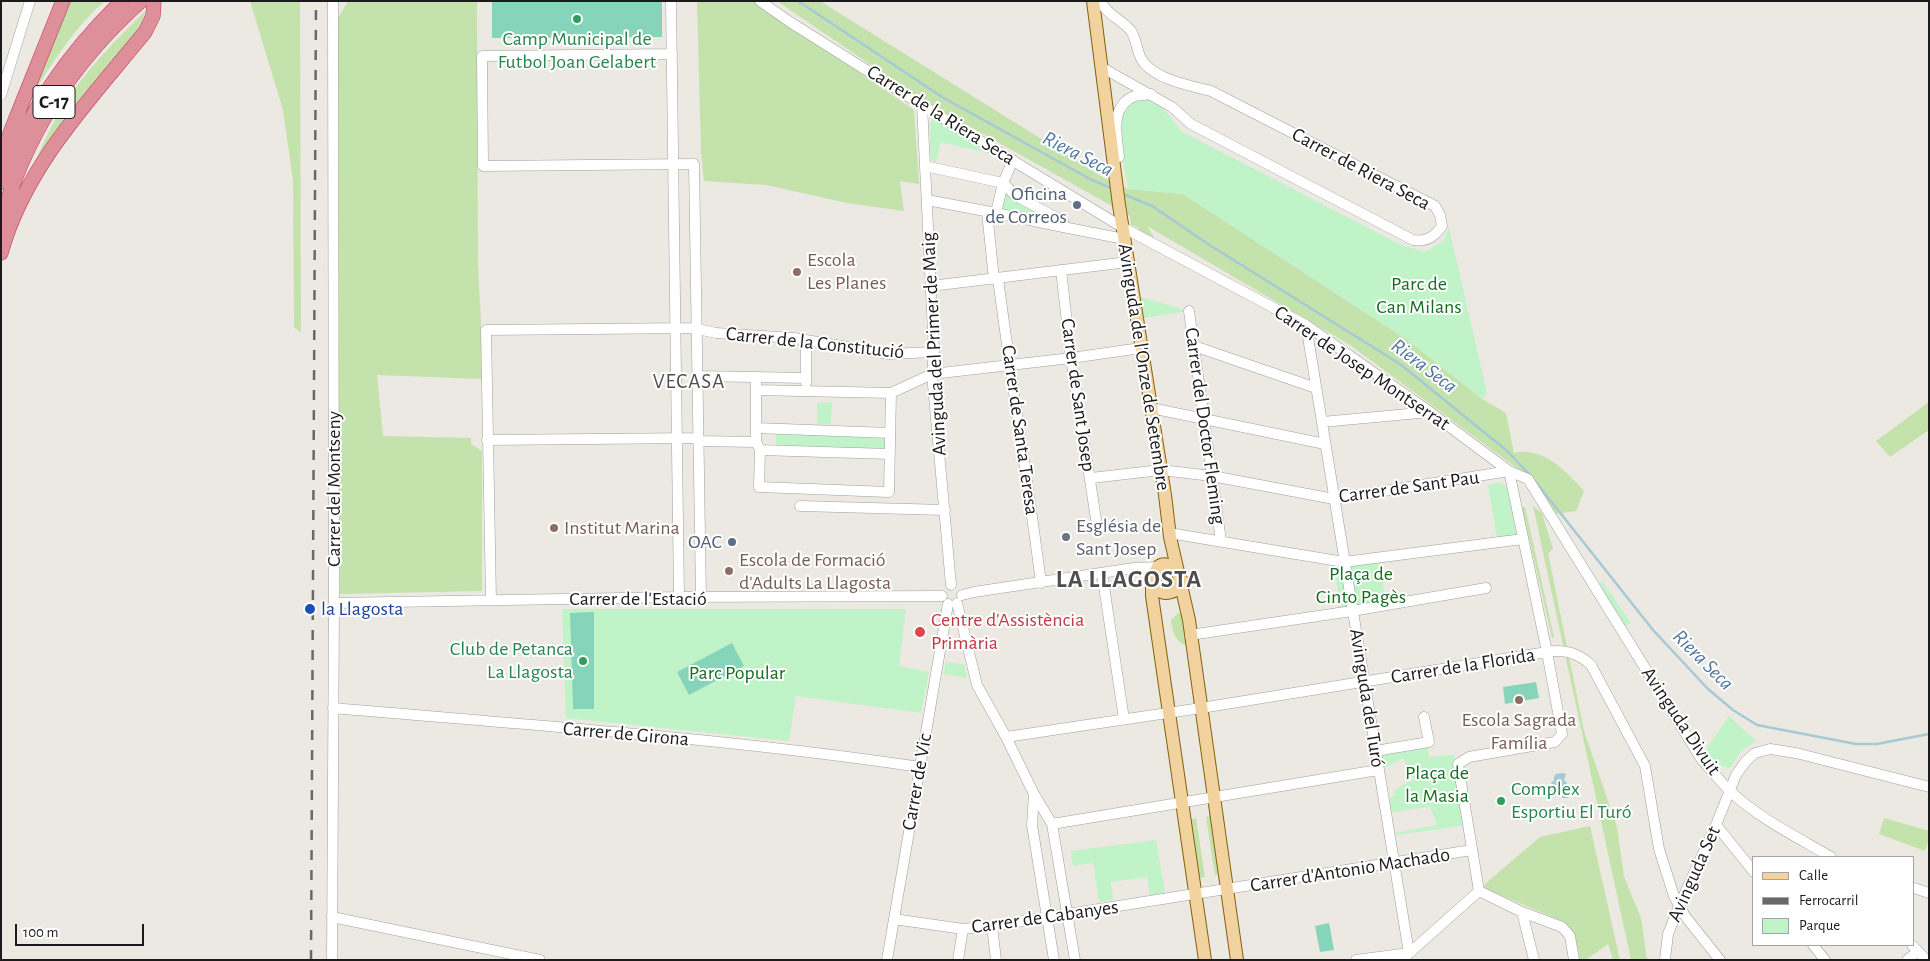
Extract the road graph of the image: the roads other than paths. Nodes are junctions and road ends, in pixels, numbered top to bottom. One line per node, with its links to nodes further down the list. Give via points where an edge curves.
1 (30, 1): 16 (street)
2 (63, 1): 18 (highway)
3 (122, 1): 23 (highway, C-17, via 79,46 41,98)
4 (141, 1): 27 (highway, C-17, via 100,41 60,92 29,146)
5 (154, 1): 30 (highway, via 153,16 145,32 58,140 30,181)
6 (333, 1): 12 (street, Carrer del Montseny)
7 (342, 1): 12 (street, Carrer del Montseny)
8 (671, 1): 13 (street)
9 (760, 1): 17 (street, Carrer de la Riera Seca)
10 (1093, 1): 14 (main road, Avinguda de l'Onze de Setembre)
11 (1101, 1): 15 (street, Carrer de Riera Seca, via 1130,30 1144,63 1153,71 1211,91 1435,206 1442,226 1435,236 1423,242 1413,240 1191,124)
12 (333, 17): 90 (street, Carrer del Montseny)
13 (672, 54): 20 (street); 20 (street, via 482,56 483,166)
14 (1101, 67): 15 (street, Carrer de Riera Seca); 22 (main road, Avinguda de l'Onze de Setembre)
15 (1151, 94): 22 (street, via 1134,96 1120,108 1116,121 1119,158)
16 (1, 95)
17 (922, 104): 19 (street, Carrer de la Riera Seca); 21 (street, Avinguda del Primer de Maig)
18 (1, 160)
19 (1013, 160): 24 (street, Carrer de Santa Teresa); 29 (street, Carrer de la Riera Seca)
20 (674, 164): 37 (street); 38 (street, via 694,164)
21 (925, 166): 24 (street); 25 (street, Avinguda del Primer de Maig)
22 (1115, 178): 29 (main road, Avinguda de l'Onze de Setembre)
23 (1, 182)
24 (1003, 183): 26 (street, Carrer de Santa Teresa); 28 (street, via 1016,196 1063,221)
25 (926, 200): 26 (street); 34 (street, Avinguda del Primer de Maig)
26 (991, 213): 28 (street); 33 (street, Carrer de Santa Teresa)
27 (1, 223)
28 (1063, 227): 29 (street)
29 (1123, 233): 31 (main road, Avinguda de l'Onze de Setembre); 36 (street, Carrer de Josep Montserrat)
30 (1, 253)
31 (1128, 262): 32 (street); 41 (main road, Avinguda de l'Onze de Setembre)
32 (1062, 270): 33 (street); 43 (street, Carrer de Sant Josep)
33 (996, 278): 34 (street); 44 (street, Carrer de Santa Teresa)
34 (931, 286): 42 (street, Avinguda del Primer de Maig)
35 (1189, 311): 40 (street, Carrer del Doctor Fleming)
36 (1306, 325): 49 (street, Avinguda del Turó); 54 (street, Carrer de Josep Montserrat)
37 (676, 328): 38 (street, Carrer de la Constitució); 59 (street); 60 (street, Carrer de la Constitució, via 486,330)
38 (697, 330): 39 (street, Carrer de la Constitució); 46 (street)
39 (806, 340): 42 (street, Carrer de la Constitució, via 889,354); 48 (street)
40 (1194, 346): 49 (street); 55 (street, Carrer del Doctor Fleming)
41 (1141, 348): 43 (street); 53 (main road, Avinguda de l'Onze de Setembre)
42 (934, 352): 45 (street, Avinguda del Primer de Maig)
43 (1071, 358): 44 (street); 68 (street, Carrer de Sant Josep)
44 (1010, 366): 45 (street); 83 (street, Carrer de Santa Teresa)
45 (932, 374): 52 (street); 73 (street, Avinguda del Primer de Maig)
46 (698, 376): 47 (street); 61 (street)
47 (756, 377): 48 (street); 50 (street)
48 (806, 378): 51 (street)
49 (1316, 388): 56 (street, Avinguda del Turó)
50 (756, 390): 51 (street); 57 (street)
51 (807, 392): 52 (street)
52 (891, 393): 58 (street)
53 (1151, 408): 55 (street); 65 (main road, Avinguda de l'Onze de Setembre)
54 (1430, 412): 56 (street); 66 (street, Carrer de Josep Montserrat)
55 (1204, 418): 62 (street); 67 (street, Carrer del Doctor Fleming)
56 (1322, 422): 62 (street, Avinguda del Turó)
57 (756, 428): 58 (street); 63 (street)
58 (890, 433): 64 (street)
59 (677, 438): 60 (street); 61 (street); 86 (street)
60 (487, 440): 88 (street)
61 (699, 441): 63 (street); 87 (street)
62 (1325, 444): 70 (street, Avinguda del Turó)
63 (758, 446): 64 (street); 69 (street, via 759,487)
64 (889, 454): 69 (street, via 889,492)
65 (1161, 470): 67 (street, Carrer de Sant Pau); 68 (street, Carrer de Sant Pau); 75 (main road, Avinguda de l'Onze de Setembre)
66 (1514, 473): 70 (street, Carrer de Sant Pau); 76 (street); 92 (street, Carrer de Josep Montserrat, via 1528,479)
67 (1212, 476): 70 (street, Carrer de Sant Pau); 77 (street, Carrer del Doctor Fleming)
68 (1090, 478): 74 (street, Carrer de Sant Josep)
69 (825, 490): 72 (street)
70 (1334, 499): 78 (street, Avinguda del Turó)
71 (800, 506): 72 (street)
72 (824, 507): 73 (street)
73 (945, 510): 84 (street, Avinguda del Primer de Maig)
74 (1096, 519)
75 (1169, 535): 77 (street); 79 (main road, Avinguda de l'Onze de Setembre, via 1170,546); 81 (main road, Avinguda de l'Onze de Setembre)
76 (1523, 539): 78 (street); 94 (street)
77 (1221, 541): 78 (street)
78 (1344, 562): 91 (street, Avinguda del Turó)
79 (1161, 566): 80 (street, Carrer de l'Estació); 81 (main road, via 1171,566); 82 (main road, via 1154,572)
80 (1102, 573): 83 (street, Carrer de l'Estació); 100 (street)
81 (1180, 576): 82 (main road, via 1179,586 1171,592 1159,590); 93 (main road, Avinguda de l'Onze de Setembre)
82 (1154, 581): 98 (main road, via 1152,596)
83 (1040, 583): 89 (street, Carrer de l'Estació, via 974,592)
84 (951, 585): 89 (street, via 944,588); 89 (street, via 959,587)
85 (1486, 588): 91 (street)
86 (679, 597): 87 (street, Carrer de l'Estació); 88 (street, Carrer de l'Estació)
87 (701, 598): 89 (street, Carrer de l'Estació)
88 (491, 600): 90 (street, Carrer de l'Estació)
89 (952, 600): 101 (street, via 977,685); 103 (street, Carrer de Vic)
90 (334, 603): 96 (street, Carrer del Montseny)
91 (1352, 611): 93 (street); 95 (street, Avinguda del Turó)
92 (1618, 624): 106 (street, Avinguda Divuit, via 1702,760)
93 (1190, 635): 97 (main road, Avinguda de l'Onze de Setembre)
94 (1547, 652): 95 (street, Carrer de la Florida); 112 (street, via 1562,734 1555,742 1469,757 1458,764); 121 (street, Carrer de la Florida, via 1569,651 1591,665 1645,766 1659,849)
95 (1364, 682): 97 (street, Carrer de la Florida); 102 (street, Avinguda del Turó)
96 (333, 708): 103 (street, Carrer de Girona, via 844,755); 124 (street, Carrer del Montseny)
97 (1202, 708): 98 (street); 108 (main road, Avinguda de l'Onze de Setembre)
98 (1169, 712): 100 (street); 109 (main road)
99 (1424, 717): 102 (street, via 1429,742)
100 (1124, 719): 101 (street)
101 (1006, 737): 107 (street)
102 (1375, 751): 104 (street, Avinguda del Turó)
103 (920, 767): 126 (street, Carrer de Vic)
104 (1378, 770): 108 (street); 114 (street, Avinguda del Turó)
105 (1929, 787): 106 (street, Avinguda Set, via 1770,749 1756,753 1746,761)
106 (1730, 791): 111 (street, Avinguda Set); 113 (street, Avinguda Divuit, via 1762,816)
107 (1034, 794): 110 (street); 125 (street, via 1032,825)
108 (1213, 797): 109 (street); 117 (main road, Avinguda de l'Onze de Setembre)
109 (1183, 802): 110 (street); 120 (main road)
110 (1052, 824): 123 (street)
111 (1716, 825): 115 (street); 121 (street, Avinguda Set)
112 (1472, 850): 114 (street, Carrer d'Antonio Machado); 118 (street)
113 (1829, 856)
114 (1394, 863): 117 (street, Carrer d'Antonio Machado); 131 (street, Avinguda del Turó)
115 (1752, 870)
116 (1915, 888): 119 (street)
117 (1227, 890): 120 (street); 140 (main road, Avinguda de l'Onze de Setembre)
118 (1479, 891): 122 (street); 131 (street)
119 (1929, 892)
120 (1196, 895): 123 (street, Carrer de Cabanyes); 139 (main road)
121 (1679, 906): 144 (street, Avinguda Set, via 1668,934); 145 (street, Carrer de la Florida)
122 (1522, 912): 142 (street); 143 (street, via 1562,927 1570,936)
123 (1067, 914): 125 (street, Carrer de Cabanyes); 138 (street)
124 (332, 917): 132 (street, Carrer del Montseny); 133 (street)
125 (1047, 918): 127 (street, Carrer de Cabanyes); 137 (street)
126 (894, 919): 128 (street, Carrer de Cabanyes); 134 (street, Carrer de Vic)
127 (992, 926): 128 (street, Carrer de Cabanyes); 136 (street)
128 (963, 929): 135 (street)
129 (1813, 946): 146 (street)
130 (1915, 948): 147 (street); 148 (street)
131 (1406, 956): 141 (street)
132 (332, 960)
133 (540, 960)
134 (887, 960)
135 (958, 960)
136 (996, 960)
137 (1054, 960)
138 (1075, 960)
139 (1205, 960)
140 (1237, 960)
141 (1356, 960)
142 (1534, 960)
143 (1574, 960)
144 (1666, 960)
145 (1720, 960)
146 (1825, 960)
147 (1907, 960)
148 (1926, 960)

